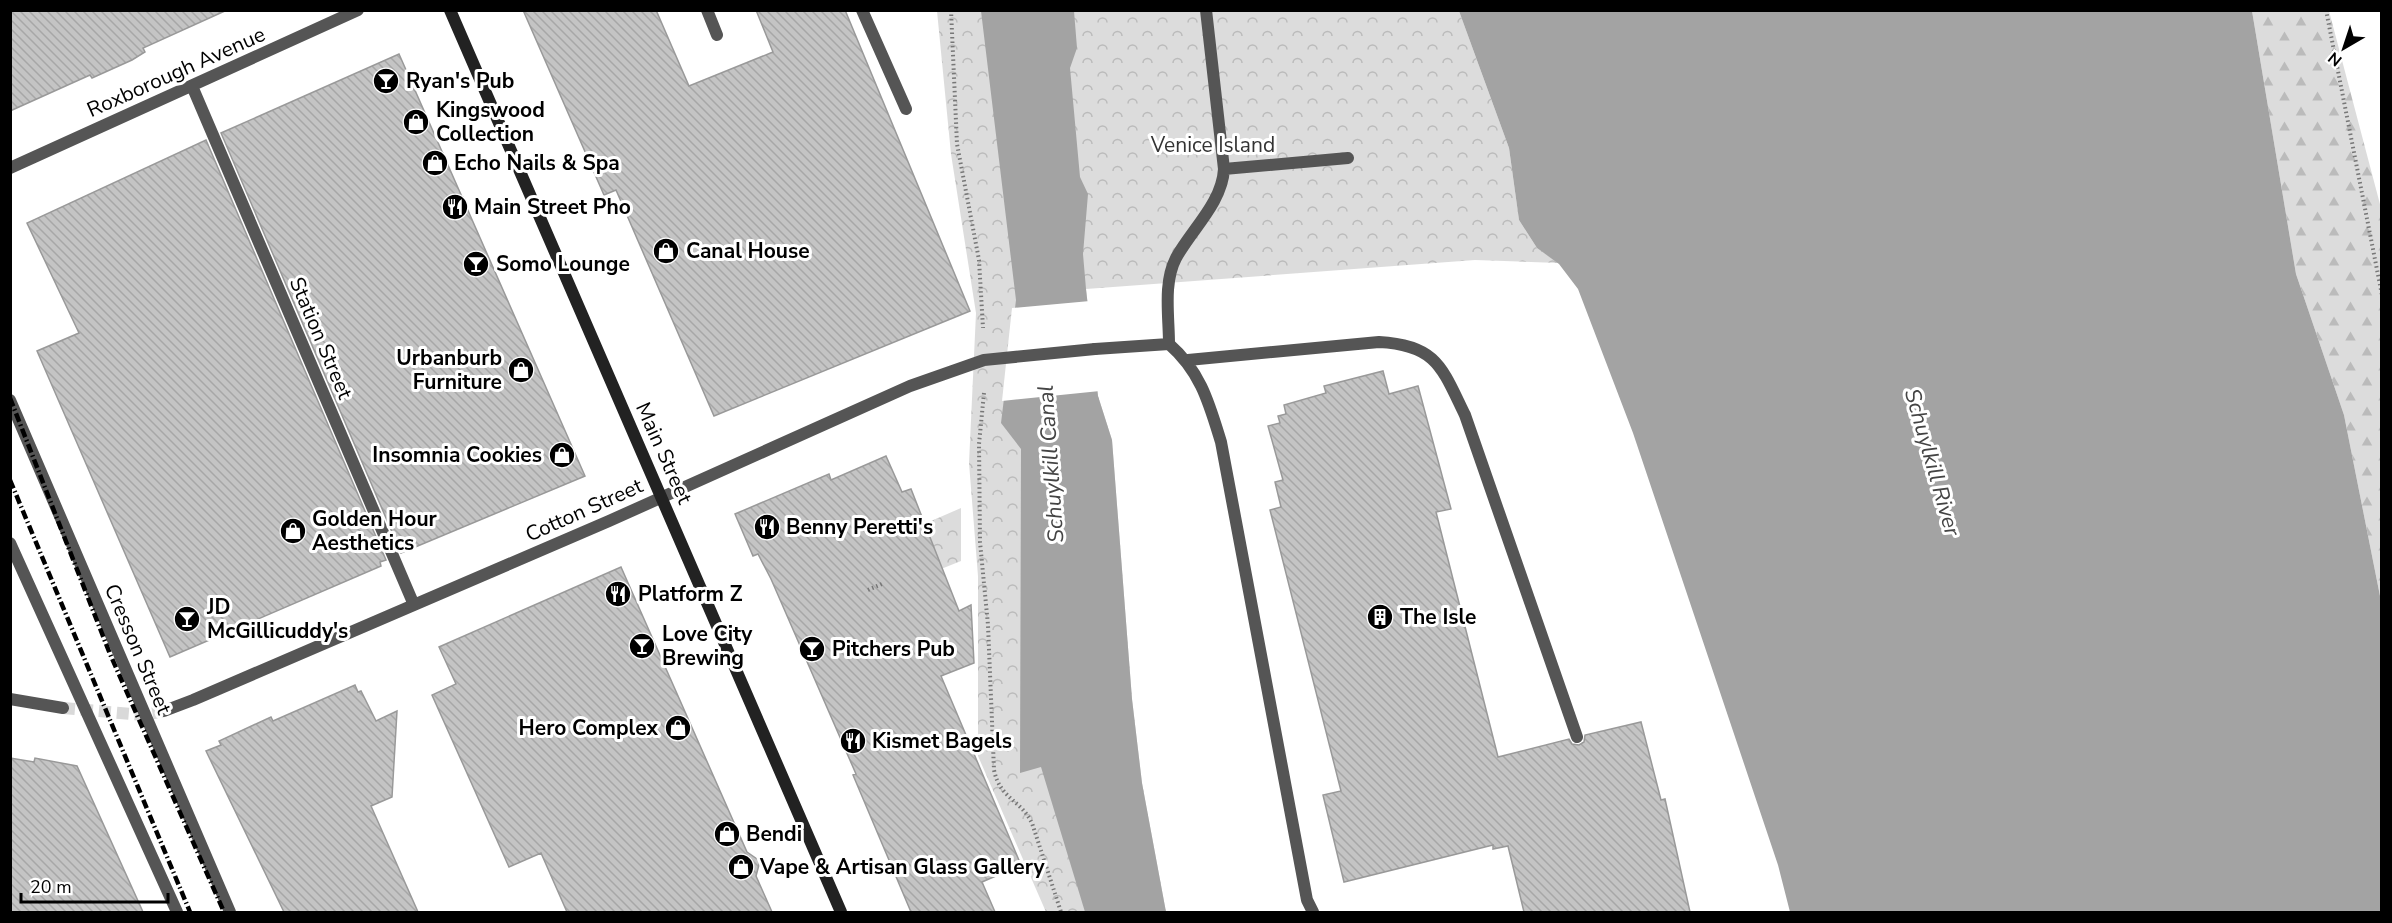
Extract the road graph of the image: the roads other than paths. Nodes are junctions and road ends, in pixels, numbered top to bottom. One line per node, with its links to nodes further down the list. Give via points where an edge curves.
1 (358, 10): 7 (street, Roxborough Avenue)
2 (450, 10): 15 (street, Main Street)
3 (707, 10): 6 (street)
4 (862, 10): 8 (street)
5 (1206, 10): 11 (street)
6 (717, 35)
7 (192, 86): 10 (street, Roxborough Avenue); 17 (street, Station Street)
8 (906, 109)
9 (1348, 158): 11 (street)
10 (10, 168)
11 (1224, 169): 12 (street, via 1221,188 1176,259 1168,282)
12 (1169, 344): 13 (street); 15 (street, Cotton Street, via 984,360 910,386)
13 (1188, 360): 21 (street, via 1379,342 1405,343 1427,354 1442,368 1465,415); 25 (street, via 1209,401 1221,442 1307,900)
14 (10, 400): 23 (street, Cresson Street)
15 (661, 497): 17 (street, Cotton Street); 24 (street, Main Street)
16 (10, 543): 22 (street)
17 (414, 605): 20 (street, Cotton Street)
18 (10, 699): 19 (street)
19 (63, 708)
20 (164, 711)
21 (1577, 737)
22 (177, 912)
23 (230, 912)
24 (841, 912)
25 (1313, 912)

